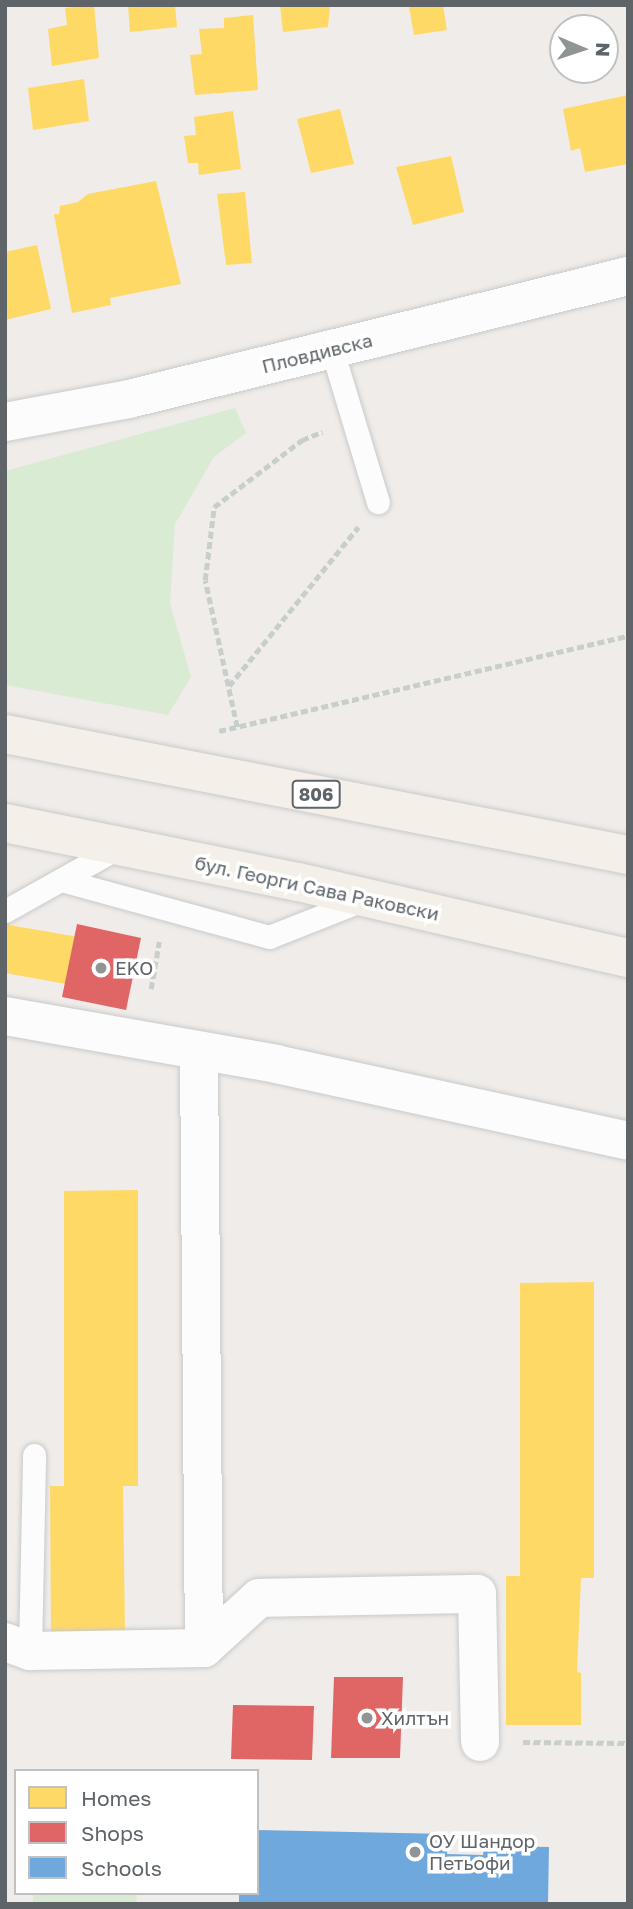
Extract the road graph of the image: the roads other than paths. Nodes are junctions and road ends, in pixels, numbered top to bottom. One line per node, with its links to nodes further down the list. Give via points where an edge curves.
1 (628, 276): 2 (street, Пловдивска)
2 (332, 350): 3 (street, Пловдивска, via 129,399); 4 (lane)
3 (5, 422)
4 (378, 502)
5 (5, 734): 8 (main road, 806)
6 (5, 823): 7 (main road, бул. Георги Сава Раковски)
7 (121, 846): 9 (lane); 10 (main road, бул. Георги Сава Раковски)
8 (628, 855)
9 (61, 880): 10 (lane, via 269,937); 11 (lane)
10 (367, 898): 12 (main road, бул. Георги Сава Раковски)
11 (5, 911)
12 (611, 955): 13 (main road, бул. Георги Сава Раковски)
13 (628, 970)
14 (5, 1016): 15 (street)
15 (199, 1054): 16 (street, via 276,1064); 19 (street)
16 (628, 1141)
17 (34, 1455): 18 (lane)
18 (18, 1646): 19 (street)
19 (204, 1648): 20 (street, via 259,1598 477,1594)
20 (480, 1742)

